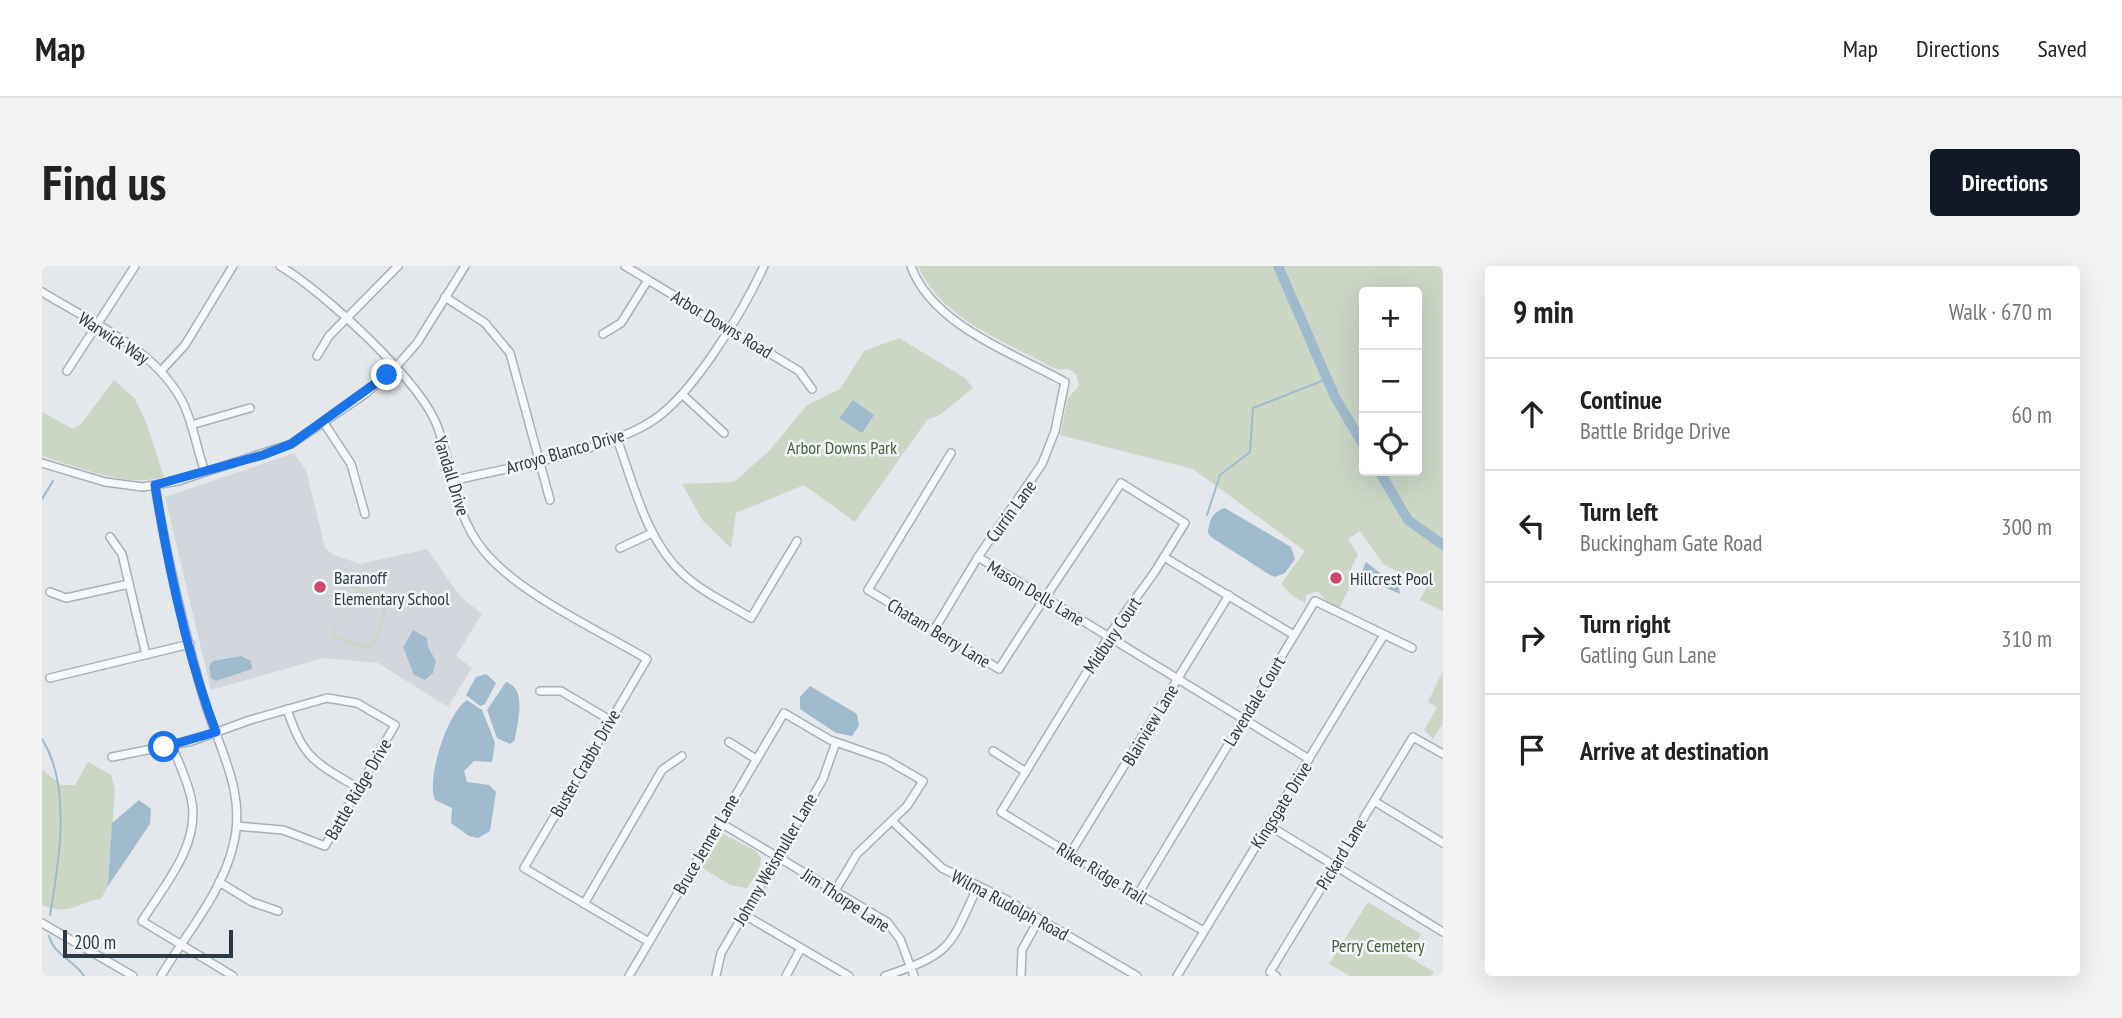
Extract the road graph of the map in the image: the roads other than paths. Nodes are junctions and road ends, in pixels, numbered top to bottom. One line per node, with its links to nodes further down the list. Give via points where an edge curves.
1 (135, 266): 13 (street)
2 (233, 266): 19 (street, via 185,345)
3 (280, 266): 12 (street, Yandall Drive, via 317,291)
4 (398, 266): 12 (street)
5 (465, 266): 11 (street)
6 (625, 266): 9 (street, Arbor Downs Road)
7 (764, 266): 14 (street, Arroyo Blanco Drive)
8 (911, 266): 40 (street, Currin Lane, via 926,295 944,314 1065,382 1042,464)
9 (648, 279): 14 (street, Arbor Downs Road); 15 (street, via 621,323)
10 (42, 292): 13 (street, Warwick Way)
11 (445, 298): 17 (street); 28 (street, via 485,323 504,344 517,371)
12 (346, 319): 16 (street, via 324,341); 17 (street, Yandall Drive)
13 (98, 327): 18 (street); 19 (street, Warwick Way, via 135,348)
14 (728, 328): 20 (street, Arbor Downs Road, via 799,371); 21 (street, Arroyo Blanco Drive)
15 (603, 334)
16 (317, 356)
17 (395, 368): 23 (street); 31 (street, Yandall Drive, via 432,414)
18 (67, 371)
19 (161, 371): 24 (street, Warwick Way)
20 (812, 389)
21 (683, 395): 25 (street); 26 (street, Arroyo Blanco Drive, via 650,423)
22 (250, 408): 24 (street)
23 (324, 423): 30 (street, via 278,450); 35 (street, via 351,464)
24 (191, 425): 30 (street, Warwick Way)
25 (724, 433)
26 (617, 439): 28 (street, Arroyo Blanco Drive); 36 (street)
27 (951, 453): 46 (street, Chatam Berry Lane, via 868,590)
28 (540, 460): 31 (street, Arroyo Blanco Drive); 34 (street)
29 (42, 463): 33 (street, via 121,486)
30 (205, 472): 33 (street)
31 (452, 481): 53 (street, Yandall Drive, via 465,522 498,566)
32 (1121, 483): 41 (street, Midbury Court, via 1185,523); 45 (street, Chatam Berry Lane)
33 (155, 485): 50 (street)
34 (550, 500)
35 (366, 514)
36 (652, 533): 38 (street, via 684,575 751,618); 39 (street)
37 (110, 537): 42 (street, via 120,550)
38 (797, 541)
39 (621, 548)
40 (978, 557): 45 (street, Mason Dells Lane); 46 (street, Currin Lane)
41 (1164, 557): 44 (street); 49 (street, Midbury Court)
42 (129, 584): 43 (street, via 66,598); 52 (street)
43 (50, 592)
44 (1228, 595): 47 (street); 55 (street, Blairview Lane)
45 (1043, 597): 46 (street, Chatam Berry Lane, via 999,670); 49 (street, Mason Dells Lane)
46 (934, 630)
47 (1294, 635): 48 (street, Lavendale Court, via 1315,601); 58 (street, Lavendale Court)
48 (1384, 635): 51 (street, Lavendale Court); 69 (street, Kingsgate Drive)
49 (1108, 637): 55 (street, Mason Dells Lane); 70 (street, Midbury Court)
50 (190, 644): 52 (street); 60 (street)
51 (1412, 648)
52 (146, 655): 54 (street)
53 (647, 659): 59 (street, Buster Crabbr Drive)
54 (50, 678)
55 (1178, 679): 58 (street, Mason Dells Lane); 79 (street, Blairview Lane)
56 (540, 691): 59 (street, via 561,691)
57 (288, 709): 60 (street); 71 (street, via 306,753); 71 (street, Battle Ridge Drive, via 340,698 363,705 396,725)
58 (1243, 719): 69 (street, Mason Dells Lane); 85 (street, Lavendale Court)
59 (610, 720): 86 (street, Buster Crabbr Drive, via 524,868)
60 (216, 732): 63 (street); 77 (street, via 235,788)
61 (729, 742): 68 (street)
62 (836, 742): 68 (street, Bruce Jenner Lane, via 784,713); 74 (street, via 885,759 923,781); 80 (street, Johnny Weismuller Lane, via 823,779)
63 (172, 746): 67 (street); 94 (street, via 192,801 192,832 185,852 142,921)
64 (993, 751): 70 (street)
65 (1443, 754): 72 (street, Pickard Lane, via 1413,737)
66 (682, 756): 86 (street, via 662,770)
67 (112, 757)
68 (756, 759): 75 (street, Bruce Jenner Lane)
69 (1309, 759): 76 (street, Kingsgate Drive)
70 (1026, 772): 73 (street, Midbury Court)
71 (358, 788): 77 (street, Battle Ridge Drive, via 325,846 283,830)
72 (1374, 801): 78 (street); 81 (street, Pickard Lane)
73 (1001, 812): 79 (street, Riker Ridge Trail)
74 (892, 821): 83 (street, Wilma Rudolph Road, via 935,863); 84 (street, via 857,854)
75 (719, 822): 80 (street, Jim Thorpe Lane); 93 (street, Bruce Jenner Lane)
76 (1268, 825): 81 (street); 91 (street, Kingsgate Drive)
77 (237, 826): 82 (street)
78 (1443, 843)
79 (1070, 854): 85 (street, Riker Ridge Trail)
80 (777, 856): 84 (street, Jim Thorpe Lane); 88 (street, Johnny Weismuller Lane)
81 (1334, 866): 92 (street); 97 (street, Pickard Lane)
82 (219, 882): 87 (street); 94 (street)
83 (978, 886): 89 (street, Wilma Rudolph Road); 96 (street, via 948,946)
84 (835, 891): 96 (street, Jim Thorpe Lane, via 892,927)
85 (1138, 894): 91 (street, Riker Ridge Trail)
86 (584, 904): 93 (street)
87 (278, 911)
88 (743, 914): 95 (street); 102 (street, Johnny Weismuller Lane, via 721,953)
89 (1039, 919): 107 (street, via 1022,950); 108 (street, Wilma Rudolph Road)
90 (42, 923): 98 (street)
91 (1204, 931): 109 (street, Kingsgate Drive)
92 (1443, 932)
93 (649, 942): 101 (street, Bruce Jenner Lane)
94 (180, 944): 99 (street); 100 (street)
95 (801, 948): 103 (street); 104 (street)
96 (911, 967): 105 (street); 106 (street, Jim Thorpe Lane)
97 (1273, 974)
98 (133, 976)
99 (161, 976)
100 (233, 976)
101 (629, 976)
102 (716, 976)
103 (786, 976)
104 (849, 976)
105 (886, 976)
106 (914, 976)
107 (1021, 976)
108 (1137, 976)
109 (1177, 976)

